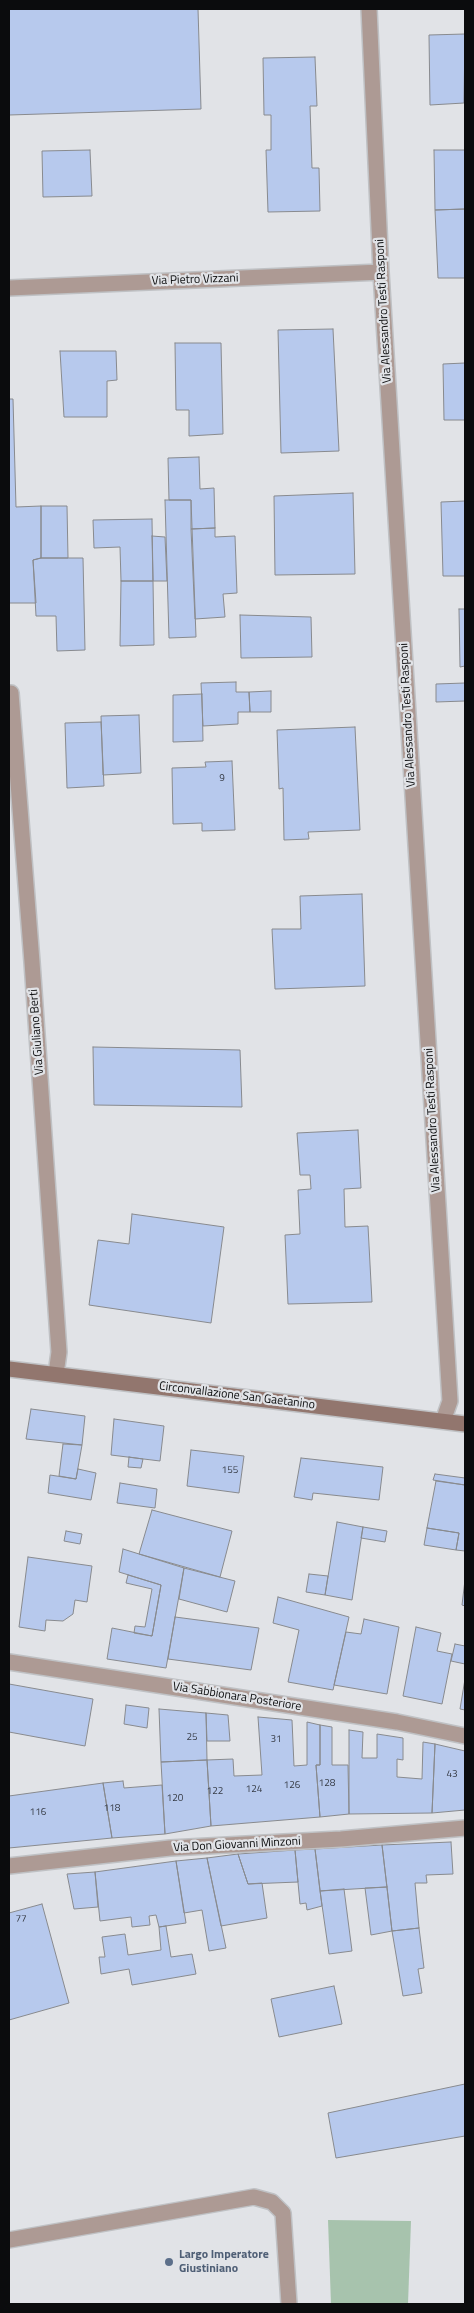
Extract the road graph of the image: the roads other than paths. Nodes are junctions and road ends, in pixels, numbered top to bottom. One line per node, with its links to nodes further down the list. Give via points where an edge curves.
1 (369, 9): 2 (street, Via Alessandro Testi Rasponi)
2 (381, 272): 3 (street, Via Pietro Vizzani); 7 (street, Via Alessandro Testi Rasponi, via 450,1401)
3 (9, 288)
4 (9, 693): 6 (street, Via Giuliano Berti, via 33,969 59,1352)
5 (9, 1369): 6 (street, Circonvallazione San Gaetanino)
6 (56, 1374): 7 (street, Circonvallazione San Gaetanino)
7 (443, 1421): 8 (street, Circonvallazione San Gaetanino)
8 (465, 1424)
9 (9, 1662): 10 (street, Via Sabbionara Posteriore, via 397,1722)
10 (465, 1736)
11 (465, 1828): 12 (street, Via Don Giovanni Minzoni, via 341,1839 170,1848)
12 (9, 1866)
13 (9, 2240): 14 (street, via 254,2197 272,2202 283,2213)
14 (289, 2304)

